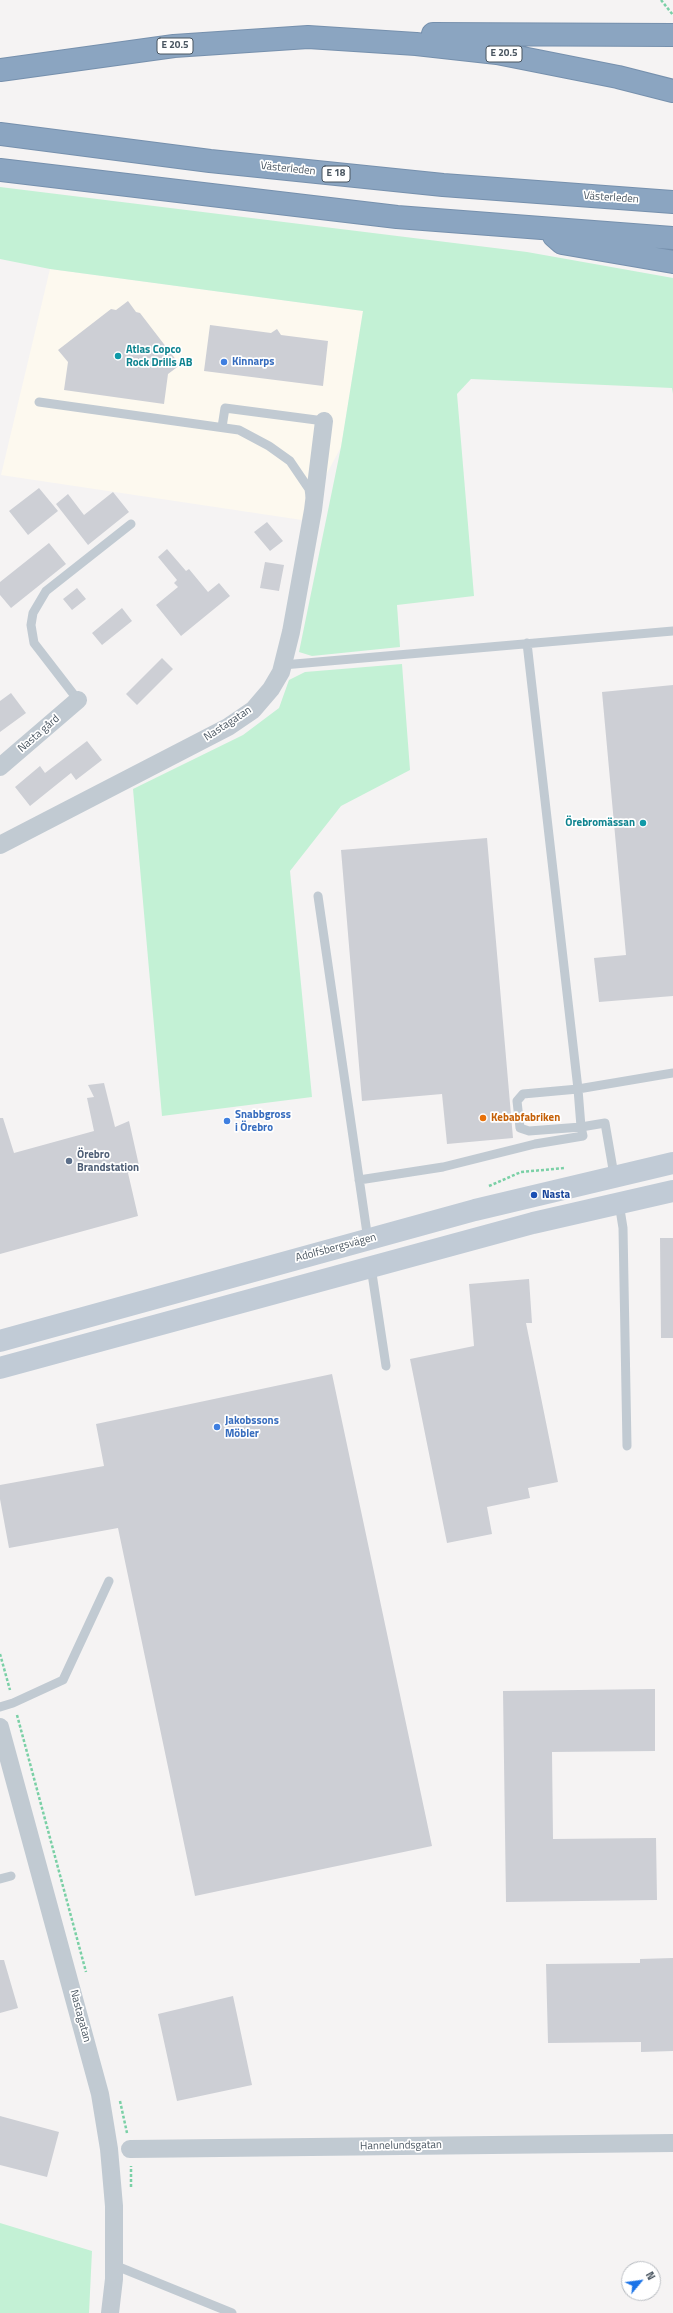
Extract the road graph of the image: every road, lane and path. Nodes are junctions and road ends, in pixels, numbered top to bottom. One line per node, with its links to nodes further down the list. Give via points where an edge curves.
1 (661, 0): 2 (path)
2 (673, 15)
3 (673, 35): 4 (highway, E 20.5, via 477,33 348,35)
4 (333, 38): 5 (highway, E 20.5, via 294,37 174,46); 6 (highway, E 20.5, via 497,53 618,76)
5 (0, 70)
6 (673, 91)
7 (0, 134): 9 (highway, Västerleden / E 18, via 210,161 443,185)
8 (0, 170): 10 (highway, via 296,206)
9 (673, 202)
10 (548, 229): 11 (highway); 12 (highway, via 562,243)
11 (673, 238)
12 (673, 262)
13 (39, 402): 15 (lane)
14 (324, 421): 15 (lane, via 225,408); 16 (street, Nastagatan)
15 (222, 427): 16 (lane, via 239,430 270,446 290,461 309,489)
16 (313, 510): 20 (street, Nastagatan)
17 (131, 524): 21 (lane, via 46,592 33,614 30,625 34,643)
18 (673, 631): 19 (lane)
19 (527, 644): 20 (lane); 26 (lane)
20 (283, 665): 23 (street, Nastagatan, via 271,689 253,710 228,727)
21 (78, 700): 22 (street, Nasta gård)
22 (0, 768)
23 (0, 845)
24 (318, 896): 31 (lane)
25 (673, 1073): 26 (lane)
26 (578, 1090): 27 (lane); 27 (lane, via 523,1094 518,1101 520,1128 529,1131)
27 (581, 1127): 30 (lane, via 605,1123); 31 (lane, via 582,1136 535,1144 443,1167)
28 (673, 1163): 30 (main road, Adolfsbergsvägen)
29 (572, 1167): 32 (path, via 521,1172)
30 (614, 1175): 34 (main road); 35 (main road, Adolfsbergsvägen)
31 (359, 1180): 35 (lane)
32 (482, 1189)
33 (673, 1191): 34 (main road)
34 (619, 1203): 36 (main road, via 533,1223); 40 (lane, via 624,1228)
35 (368, 1240): 36 (main road); 37 (main road, Adolfsbergsvägen)
36 (371, 1267): 38 (lane); 39 (main road)
37 (0, 1341)
38 (386, 1366)
39 (0, 1368)
40 (628, 1446)
41 (109, 1581): 42 (lane, via 63,1680)
42 (0, 1707)
43 (0, 1727): 48 (street, Nastagatan, via 100,2094 109,2149 114,2206)
44 (11, 1876): 45 (lane)
45 (0, 1879)
46 (673, 2143): 47 (street, Hannelundsgatan)
47 (130, 2149)
48 (114, 2265): 49 (street, Nastagatan); 50 (lane)
49 (110, 2313)
50 (232, 2313)

